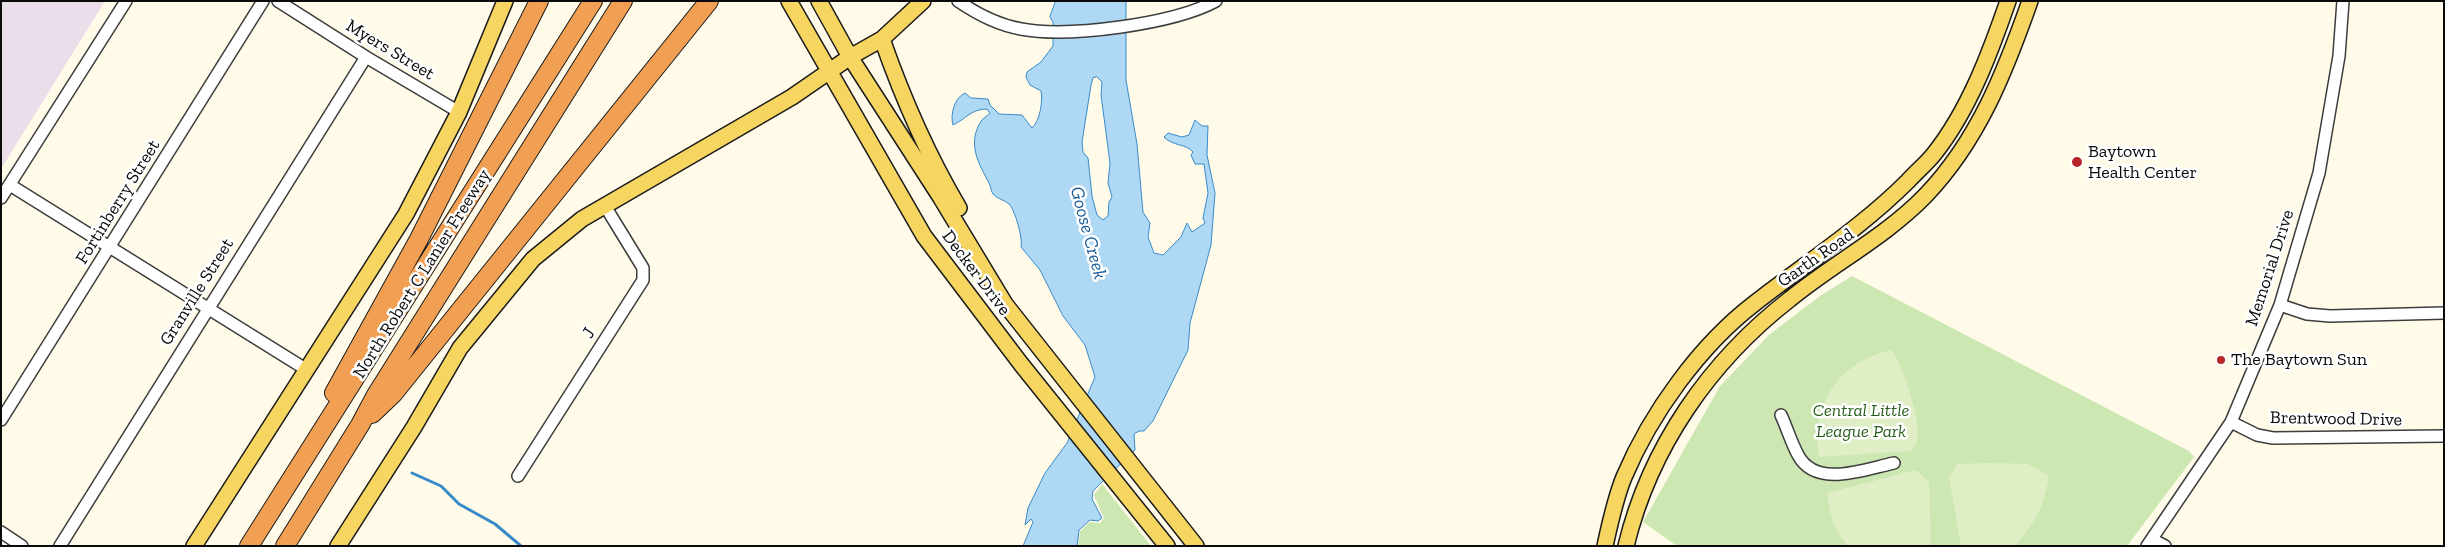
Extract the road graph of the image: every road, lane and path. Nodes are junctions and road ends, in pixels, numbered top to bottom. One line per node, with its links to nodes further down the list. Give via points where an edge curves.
1 (126, 1): 26 (street)
2 (263, 1): 29 (street, Fortinberry Street)
3 (278, 1): 20 (street, Myers Street)
4 (505, 1): 23 (main road)
5 (539, 1): 44 (highway, via 419,239 312,430)
6 (593, 1): 44 (highway, North Robert C Lanier Freeway, via 330,421)
7 (623, 1): 41 (highway, North Robert C Lanier Freeway)
8 (709, 1): 41 (highway, via 393,394)
9 (789, 1): 22 (main road, Decker Drive)
10 (819, 1): 21 (main road, Decker Drive)
11 (923, 1): 17 (main road)
12 (958, 1): 13 (street, via 1005,26 1064,32 1148,22)
13 (1216, 1)
14 (2008, 1): 18 (main road, Garth Road)
15 (2030, 1): 19 (main road, Garth Road)
16 (2343, 1): 32 (street, Memorial Drive, via 2339,56 2319,173)
17 (882, 39): 21 (main road); 31 (main road, via 901,94 929,156 980,245)
18 (1994, 41): 19 (main road); 24 (main road, Garth Road, via 1970,95)
19 (2013, 50): 25 (main road, Garth Road, via 1991,102)
20 (366, 57): 23 (street, Myers Street); 33 (street, Granville Street)
21 (850, 57): 22 (main road); 31 (main road, Decker Drive)
22 (829, 71): 28 (main road); 57 (main road, Decker Drive, via 924,236 1021,364)
23 (459, 112): 36 (main road, via 406,214)
24 (1934, 154): 25 (main road); 30 (main road, Garth Road, via 1862,224)
25 (1954, 162): 35 (main road, Garth Road, via 1901,218)
26 (10, 185): 27 (street); 29 (street)
27 (1, 198)
28 (605, 206): 46 (street, J, via 643,268 643,280); 56 (main road, via 582,219 533,258 460,348)
29 (109, 248): 33 (street); 39 (street, Fortinberry Street)
30 (1758, 301): 35 (main road); 37 (main road, Garth Road, via 1732,322 1679,383)
31 (1005, 304): 58 (main road, Decker Drive)
32 (2280, 305): 34 (street, via 2307,314 2330,316); 40 (street, Memorial Drive)
33 (206, 309): 36 (street); 52 (street, Granville Street)
34 (2444, 313)
35 (1768, 316): 42 (main road, Garth Road, via 1720,362)
36 (307, 370): 53 (main road)
37 (1658, 413): 42 (main road); 47 (main road, Garth Road, via 1636,451)
38 (1781, 415): 45 (street, via 1798,456 1818,472 1837,474)
39 (1, 420)
40 (2230, 422): 43 (street, Brentwood Drive, via 2273,438); 50 (street, Memorial Drive)
41 (360, 425): 55 (highway, North Robert C Lanier Freeway)
42 (1676, 426): 48 (main road, Garth Road, via 1644,488)
43 (2444, 436)
44 (300, 463): 54 (highway, North Robert C Lanier Freeway)
45 (1894, 463)
46 (518, 476)
47 (1611, 520): 48 (main road); 59 (main road, Garth Road)
48 (1631, 524): 60 (main road, Garth Road)
49 (1, 532): 51 (street)
50 (2149, 542): 61 (street)
51 (22, 546)
52 (60, 546)
53 (194, 546)
54 (249, 546)
55 (285, 546)
56 (338, 546)
57 (1167, 546)
58 (1196, 546)
59 (1604, 546)
60 (1626, 546)
61 (2165, 546)

